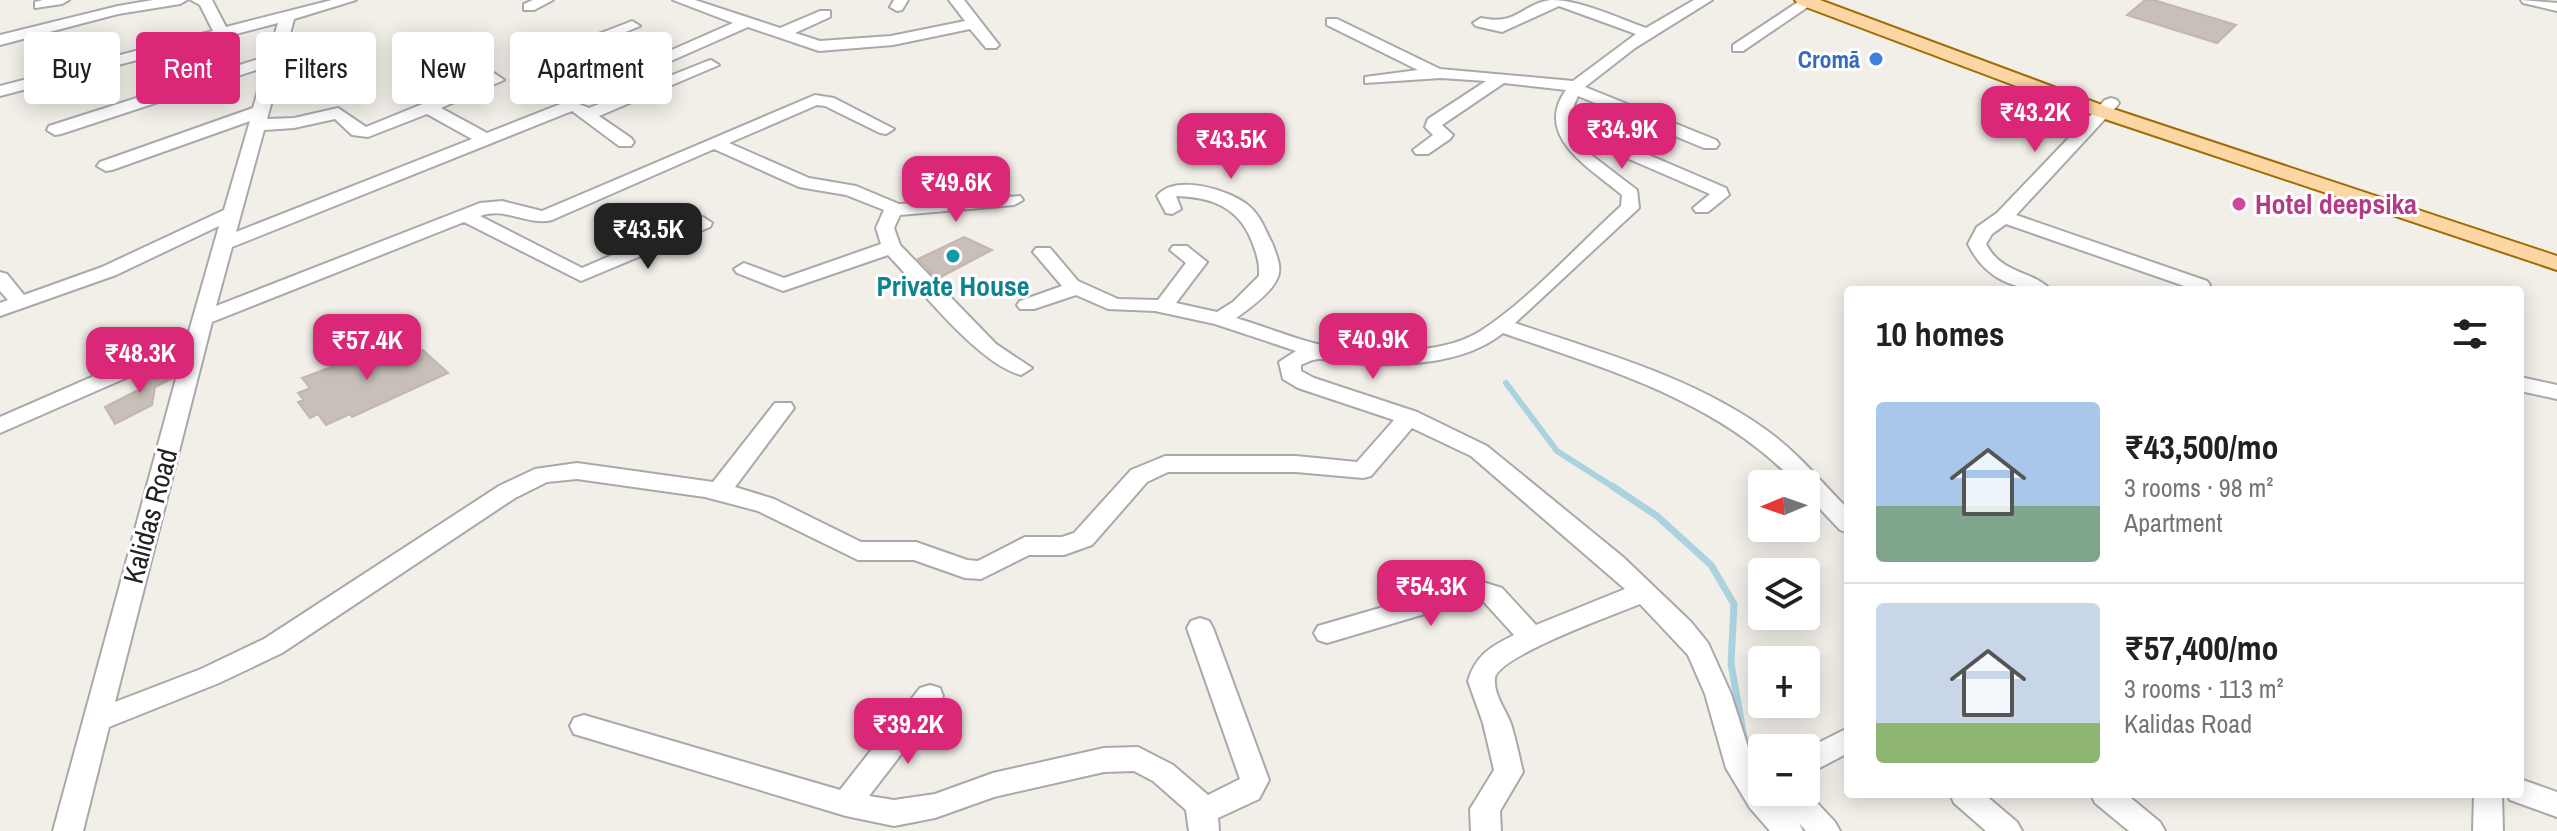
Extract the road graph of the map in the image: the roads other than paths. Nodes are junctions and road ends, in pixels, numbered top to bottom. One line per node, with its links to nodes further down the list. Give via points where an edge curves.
1 (62, 0): 13 (street)
2 (180, 0): 11 (street)
3 (198, 0): 23 (street, via 206,2)
4 (349, 0): 17 (street)
5 (546, 0): 14 (street)
6 (680, 0): 18 (street)
7 (956, 0): 20 (street)
8 (1557, 0): 21 (street, via 1502,27); 27 (street)
9 (1705, 0): 27 (street)
10 (2528, 0): 15 (street)
11 (148, 1): 29 (street)
12 (1812, 1): 31 (street); 44 (main road)
13 (40, 5)
14 (529, 7)
15 (2557, 7)
16 (825, 14): 28 (street)
17 (287, 17): 24 (street); 25 (street, Kalidas Road)
18 (747, 22): 28 (street); 32 (street)
19 (1332, 22): 36 (street)
20 (974, 23): 28 (street, via 893,40 824,46); 30 (street)
21 (1481, 23)
22 (632, 26): 26 (street)
23 (222, 32)
24 (234, 32)
25 (282, 32)
26 (617, 32)
27 (1646, 33): 39 (street)
28 (780, 34)
29 (0, 40)
30 (991, 45)
31 (1738, 48)
32 (672, 55)
33 (136, 57): 40 (street)
34 (256, 65): 50 (street)
35 (711, 65): 46 (street)
36 (1439, 74): 37 (street); 38 (street)
37 (1499, 79): 39 (street); 55 (street, via 1434,123 1444,135)
38 (1371, 80)
39 (1577, 87): 48 (street, via 1566,104); 54 (street)
40 (0, 91)
41 (263, 104): 47 (street, Kalidas Road)
42 (442, 104): 45 (street)
43 (572, 104): 46 (street); 51 (street)
44 (2107, 107): 63 (street); 69 (main road); 70 (main road)
45 (431, 109): 47 (street, via 368,132 358,131 340,113 294,123); 51 (street)
46 (587, 115): 52 (street)
47 (259, 118): 56 (street); 61 (street, Kalidas Road)
48 (1567, 126): 58 (street, via 1720,192); 80 (street, via 1581,155 1626,189 1632,203)
49 (886, 129): 53 (street, via 819,100)
50 (55, 130)
51 (485, 139): 65 (street)
52 (625, 142)
53 (714, 143): 60 (street, via 805,183 850,190); 62 (street, via 545,216 499,204)
54 (1710, 144)
55 (1422, 150)
56 (106, 166)
57 (1014, 200): 60 (street)
58 (1702, 208)
59 (1172, 209): 79 (street, via 1166,196 1180,191 1237,207 1250,217 1269,258 1268,278)
60 (893, 210): 66 (street, via 885,228)
61 (232, 213): 65 (street, Kalidas Road); 77 (street, via 109,271)
62 (465, 215): 64 (street, via 581,275); 81 (street)
63 (2004, 217): 73 (street); 74 (street, via 1984,231 1977,244 1980,252 2000,271)
64 (703, 223)
65 (226, 243): 81 (street, Kalidas Road)
66 (891, 247): 71 (street, via 783,285); 83 (street, via 989,349)
67 (1180, 250): 78 (street, via 1197,262)
68 (1043, 252): 75 (street)
69 (2557, 253)
70 (2557, 263)
71 (744, 269)
72 (0, 278): 77 (street)
73 (2200, 285)
74 (2032, 286)
75 (1076, 288): 76 (street); 78 (street, via 1115,305)
76 (1027, 305)
77 (10, 306)
78 (1163, 307): 79 (street)
79 (1220, 319): 82 (street)
80 (1500, 325): 82 (street, via 1460,348 1427,355 1373,358); 90 (street, via 1675,389 1744,425 1782,455)
81 (200, 328): 88 (street); 96 (street, Kalidas Road)
82 (1314, 350): 87 (street, via 1290,362 1291,374)
83 (1021, 368)
84 (2524, 385): 85 (street)
85 (2557, 392)
86 (783, 408): 89 (street)
87 (1409, 417): 89 (street, via 1363,470 1219,462 1155,467 1139,476 1083,539 1064,546 1025,546 981,570 908,550 858,551 766,505); 91 (street, via 1458,439 1505,470)
88 (0, 426)
89 (719, 491): 96 (street, via 577,471 543,475 495,500 273,646)
90 (1844, 520)
91 (1644, 592): 94 (street); 110 (street, via 1699,650 1740,768)
92 (1200, 628): 107 (street, via 1255,780 1249,790)
93 (1327, 633): 94 (street, via 1476,589 1493,595)
94 (1532, 638): 109 (street, via 1496,656 1481,681 1509,772 1485,809)
95 (930, 696): 104 (street)
96 (98, 720): 108 (street, Kalidas Road)
97 (584, 726): 104 (street)
98 (1844, 741): 99 (street)
99 (1820, 755)
100 (2524, 793): 105 (street)
101 (1969, 798): 112 (street)
102 (2110, 798): 113 (street)
103 (2488, 798): 114 (street)
104 (846, 804): 107 (street, via 913,811 993,785 1122,758 1138,759 1186,791)
105 (2557, 805)
106 (1802, 806): 111 (street)
107 (1203, 821)
108 (68, 831)
109 (1486, 831)
110 (1788, 831)
111 (1825, 831)
112 (2007, 831)
113 (2150, 831)
114 (2488, 831)

